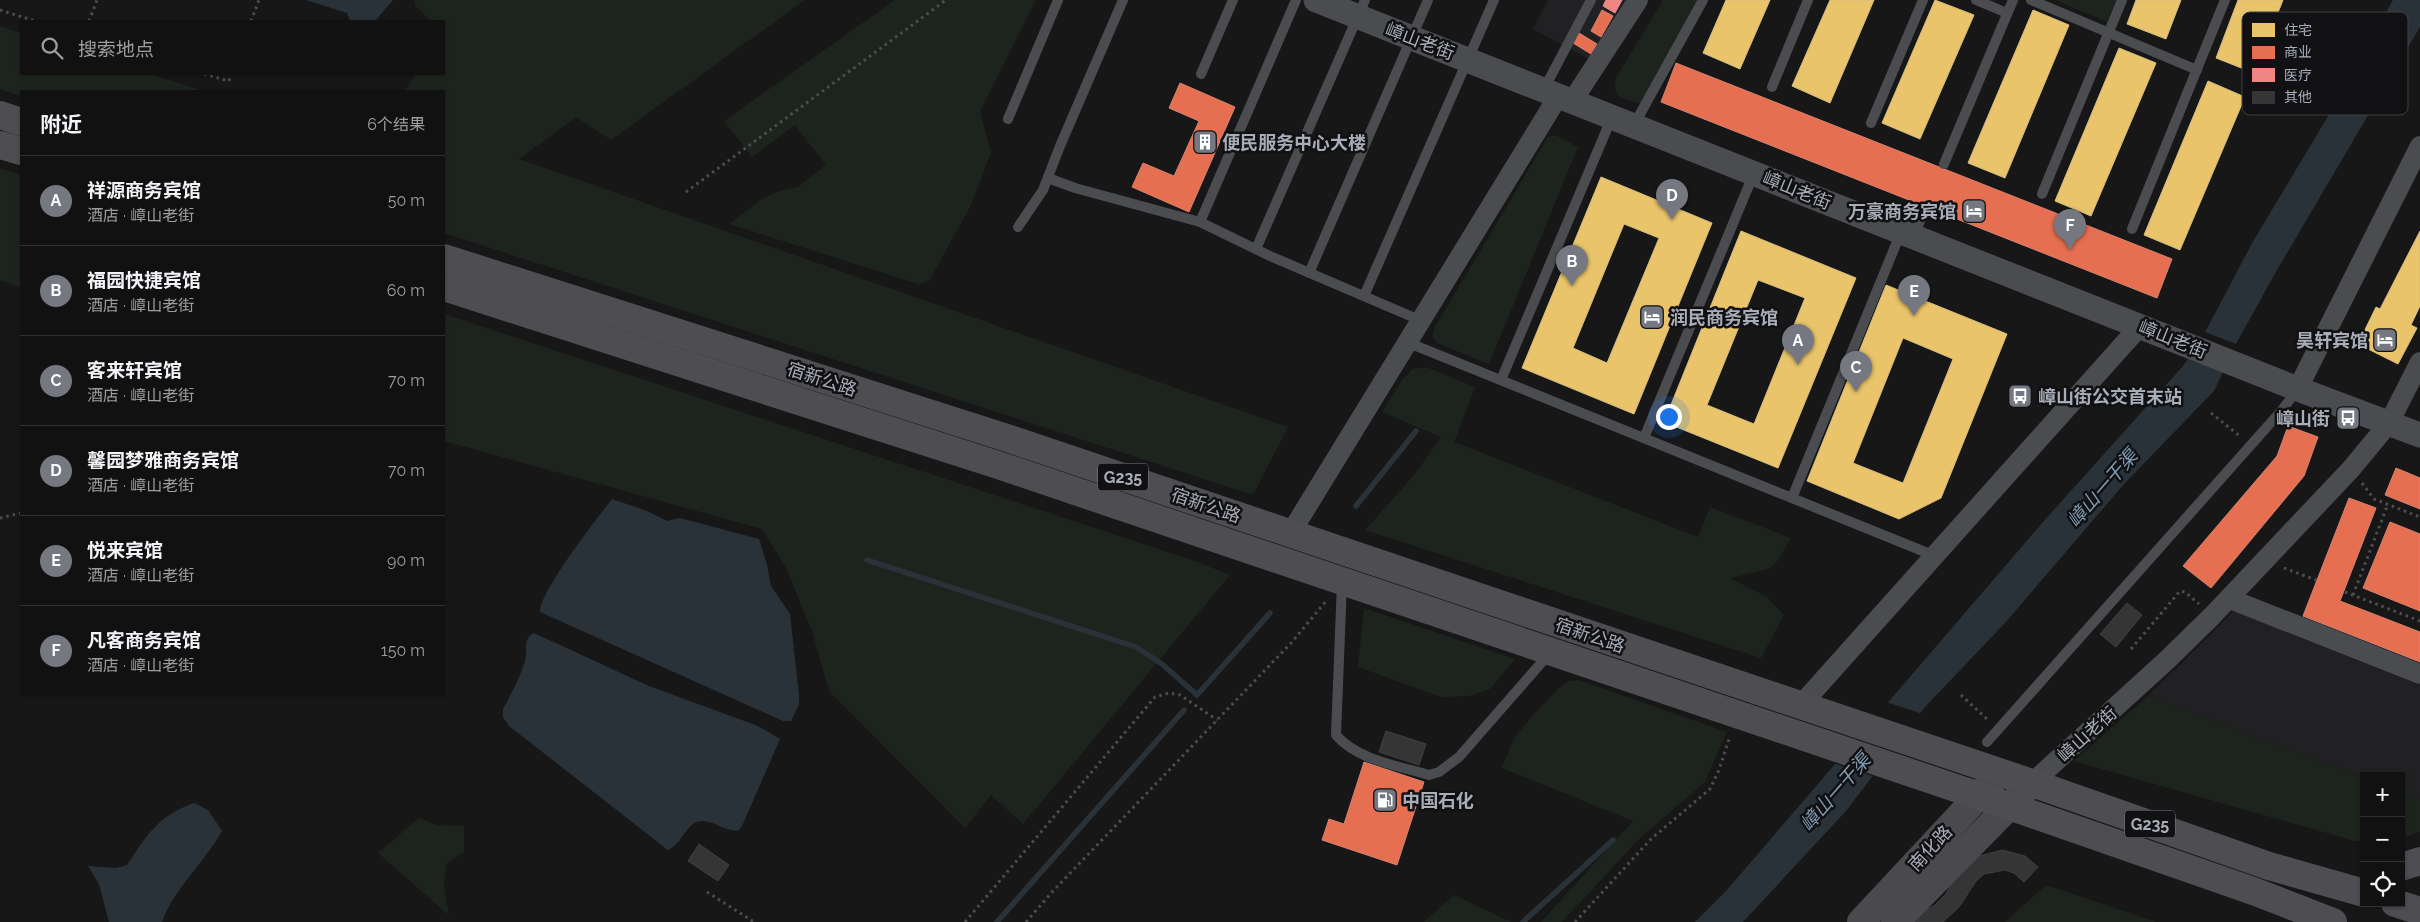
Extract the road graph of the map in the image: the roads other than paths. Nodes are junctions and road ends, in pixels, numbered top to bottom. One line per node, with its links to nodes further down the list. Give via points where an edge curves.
1 (1058, 0): 28 (lane)
2 (1123, 0): 37 (lane)
3 (1233, 0): 24 (lane)
4 (1296, 0): 39 (lane)
5 (1316, 0): 18 (street, 嶂山老街)
6 (1428, 0): 21 (lane)
7 (1494, 0): 22 (lane)
8 (1591, 0): 26 (lane)
9 (1638, 0): 26 (street)
10 (1703, 0): 29 (lane)
11 (1808, 0): 25 (lane)
12 (1922, 0): 31 (lane)
13 (1976, 0): 19 (lane)
14 (2012, 0): 19 (lane)
15 (2031, 0): 20 (lane)
16 (2122, 0): 20 (lane)
17 (2225, 0): 23 (lane)
18 (1362, 8): 21 (street, 嶂山老街); 43 (lane)
19 (2007, 13): 35 (lane)
20 (2109, 33): 23 (lane); 38 (lane)
21 (1412, 38): 22 (street, 嶂山老街); 45 (lane)
22 (1468, 59): 26 (street, 嶂山老街); 47 (lane)
23 (2196, 70): 42 (lane)
24 (1201, 74)
25 (1772, 87)
26 (1559, 95): 29 (street, 嶂山老街); 48 (street)
27 (0, 115): 30 (highway)
28 (1008, 119)
29 (1623, 120): 36 (street, 嶂山老街); 52 (lane)
30 (20, 122)
31 (1870, 123)
32 (0, 144): 34 (highway)
33 (2420, 146): 53 (street)
34 (20, 151)
35 (1944, 164)
36 (1754, 172): 41 (street, 嶂山老街); 56 (lane)
37 (1048, 178): 39 (lane); 40 (lane, via 1044,190)
38 (2042, 194)
39 (1200, 222): 43 (lane)
40 (1018, 227)
41 (1912, 228): 49 (street, 嶂山老街); 57 (lane)
42 (2132, 229)
43 (1256, 249): 45 (lane)
44 (445, 258): 58 (highway, 宿新公路 / G235, via 1007,438)
45 (1309, 272): 47 (lane)
46 (445, 287): 60 (highway, 宿新公路 / G235, via 998,465)
47 (1364, 296): 48 (lane)
48 (1422, 321): 50 (street)
49 (2149, 330): 53 (street, 嶂山老街); 59 (street)
50 (1409, 344): 52 (lane); 58 (street)
51 (2420, 362): 54 (street, 嶂山老街)
52 (1501, 380): 56 (lane)
53 (2291, 386): 54 (street, 嶂山老街); 65 (lane, via 2251,445)
54 (2389, 424): 55 (street, 嶂山老街); 61 (street, 嶂山老街)
55 (2420, 435)
56 (1644, 438): 57 (lane)
57 (1792, 498): 59 (lane)
58 (1290, 534): 64 (highway, 宿新公路 / G235)
59 (1935, 556): 64 (street)
60 (1342, 582): 62 (highway, 宿新公路 / G235); 62 (lane, via 1336,735 1361,753 1429,775 1439,772 1459,757)
61 (2230, 599): 63 (street); 67 (street, 嶂山老街)
62 (1551, 652): 68 (highway, 宿新公路 / G235)
63 (2420, 674)
64 (1800, 706): 66 (highway, 宿新公路 / G235)
65 (1987, 742)
66 (1999, 774): 67 (highway, G235); 68 (main road, 南化路)
67 (2032, 783): 69 (main road, 南化路); 71 (highway, G235)
68 (1978, 796): 69 (highway, G235); 78 (main road, 南化路)
69 (2009, 806): 74 (highway, G235); 79 (main road, 南化路)
70 (2420, 861): 72 (highway)
71 (2269, 866): 73 (highway); 75 (highway, G235)
72 (2405, 866)
73 (2360, 873)
74 (2256, 892): 80 (highway); 81 (highway, G235)
75 (2360, 893)
76 (2405, 906): 77 (highway)
77 (2420, 911)
78 (1861, 922)
79 (1895, 922)
80 (2292, 922)
81 (2334, 922)

